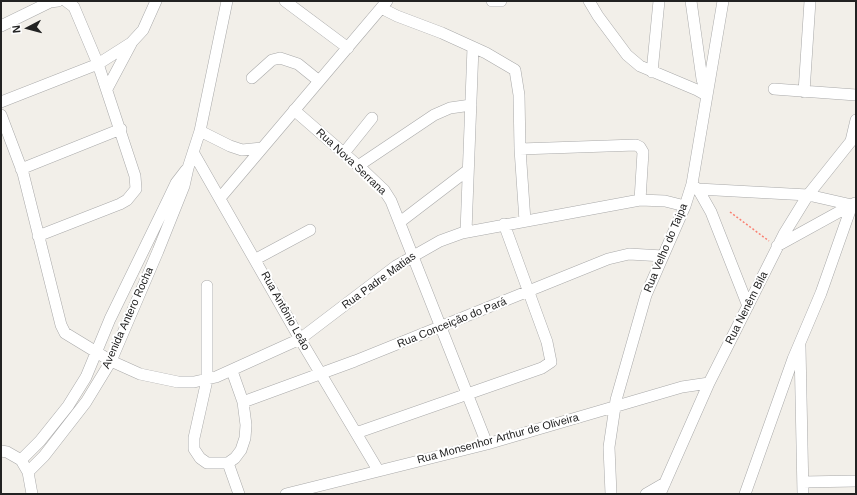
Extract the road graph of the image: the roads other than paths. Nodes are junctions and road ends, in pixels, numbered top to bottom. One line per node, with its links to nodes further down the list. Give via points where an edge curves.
1 (58, 1): 12 (street, via 50,2)
2 (156, 1): 13 (street, via 143,30)
3 (227, 1): 32 (street, Avenida Antero Rocha)
4 (285, 1): 15 (street)
5 (589, 1): 17 (street, via 627,55)
6 (659, 1): 17 (street)
7 (691, 1): 23 (street)
8 (723, 1): 23 (street, Rua Velho do Taipa)
9 (810, 1): 22 (street)
10 (70, 4): 16 (street)
11 (384, 4): 14 (street, via 397,16); 15 (street)
12 (1, 26)
13 (132, 43): 16 (street); 20 (street)
14 (473, 47): 26 (street); 35 (street, via 501,60 515,70 519,95)
15 (348, 48): 19 (street)
16 (98, 64): 20 (street); 25 (street)
17 (652, 72): 23 (street)
18 (252, 78): 19 (street, via 272,60 280,58 298,64)
19 (319, 81): 27 (street)
20 (107, 89): 31 (street)
21 (774, 89): 22 (street)
22 (804, 92): 24 (street)
23 (706, 95): 42 (street, Rua Velho do Taipa)
24 (856, 95)
25 (1, 102)
26 (471, 105): 38 (street, via 450,108 434,115); 41 (street)
27 (294, 110): 34 (street); 37 (street, Rua Nova Serrana)
28 (1, 115): 39 (street, Rua Padre Matias)
29 (372, 118): 37 (street)
30 (856, 120): 33 (street)
31 (121, 129): 39 (street); 53 (street, via 135,176 136,189 128,200)
32 (200, 131): 34 (street, via 242,150); 36 (street, Avenida Antero Rocha)
33 (854, 138): 43 (street, Rua Nenêm Bila)
34 (262, 148): 44 (street)
35 (520, 149): 45 (street, via 636,145 643,152); 48 (street)
36 (193, 152): 40 (street, Avenida Antero Rocha); 44 (street, Rua Antônio Leão)
37 (344, 153): 38 (street, Rua Nova Serrana)
38 (358, 166): 49 (street, Rua Nova Serrana, via 384,190)
39 (21, 168): 53 (street, Rua Padre Matias)
40 (188, 168): 61 (street, Avenida Antero Rocha, via 176,183); 62 (street, Avenida Antero Rocha, via 184,186)
41 (468, 170): 49 (street); 52 (street)
42 (695, 187): 43 (street); 47 (street, Rua Velho do Taipa); 60 (street, via 711,212)
43 (808, 195): 46 (street); 54 (street, Rua Nenêm Bila)
44 (220, 198): 57 (street, Rua Antônio Leão)
45 (640, 200): 47 (street, Rua Padre Matias, via 665,200); 48 (street, Rua Padre Matias)
46 (854, 204): 54 (street); 65 (street)
47 (685, 206): 56 (street, Rua Velho do Taipa)
48 (525, 221): 50 (street, Rua Padre Matias)
49 (400, 222): 55 (street, Rua Nova Serrana)
50 (504, 224): 52 (street, Rua Padre Matias); 59 (street)
51 (310, 230): 57 (street)
52 (466, 232): 55 (street, Rua Padre Matias, via 440,241)
53 (38, 236): 66 (street, Rua Padre Matias, via 65,333)
54 (777, 246): 60 (street, Rua Nenêm Bila)
55 (414, 255): 63 (street, Rua Nova Serrana); 64 (street, Rua Padre Matias)
56 (663, 256): 59 (street, Rua Conceição do Pará, via 629,254 615,257); 78 (street, Rua Velho do Taipa, via 646,295)
57 (256, 259): 64 (street, Rua Antônio Leão)
58 (207, 286): 70 (street)
59 (529, 292): 63 (street, Rua Conceição do Pará); 75 (street, via 551,362 542,368)
60 (748, 306): 71 (street, Rua Nenêm Bila)
61 (114, 311): 62 (street); 66 (street, Avenida Antero Rocha)
62 (128, 319): 67 (street, Avenida Antero Rocha)
63 (442, 327): 69 (street, Rua Conceição do Pará); 75 (street, Rua Nova Serrana)
64 (300, 339): 68 (street, Rua Padre Matias); 69 (street, Rua Antônio Leão)
65 (800, 342): 72 (street); 73 (street)
66 (98, 351): 67 (street, Rua Padre Matias); 74 (street, Avenida Antero Rocha)
67 (111, 360): 70 (street, Rua Padre Matias, via 140,374 178,382); 76 (street, Avenida Antero Rocha)
68 (232, 371): 70 (street, Rua Padre Matias); 77 (street)
69 (321, 374): 77 (street, Rua Conceição do Pará); 79 (street, Rua Antônio Leão)
70 (207, 380): 83 (street, via 194,438 194,449 207,463)
71 (709, 383): 78 (street, Rua Monsenhor Arthur de Oliveira, via 682,387); 88 (street, Rua Nenêm Bila)
72 (784, 385): 73 (street); 95 (street)
73 (801, 387): 87 (street)
74 (75, 394): 76 (street); 82 (street, Avenida Antero Rocha, via 40,441)
75 (468, 395): 79 (street); 80 (street, Rua Nova Serrana)
76 (86, 402): 85 (street, Avenida Antero Rocha, via 44,456)
77 (243, 402): 83 (street, via 245,438 241,450)
78 (614, 407): 80 (street, Rua Monsenhor Arthur de Oliveira); 92 (street, Rua Velho do Taipa, via 608,447)
79 (356, 433): 84 (street, Rua Antônio Leão)
80 (487, 444): 84 (street, Rua Monsenhor Arthur de Oliveira)
81 (4, 452): 82 (street)
82 (21, 460): 85 (street)
83 (228, 463): 90 (street)
84 (378, 470): 91 (street, Rua Monsenhor Arthur de Oliveira)
85 (28, 472): 89 (street)
86 (856, 481): 87 (street)
87 (803, 482): 96 (street)
88 (665, 483): 93 (street); 94 (street, Rua Nenêm Bila)
89 (32, 494)
90 (239, 494)
91 (286, 494)
92 (611, 494)
93 (646, 494)
94 (660, 494)
95 (745, 494)
96 (803, 494)

